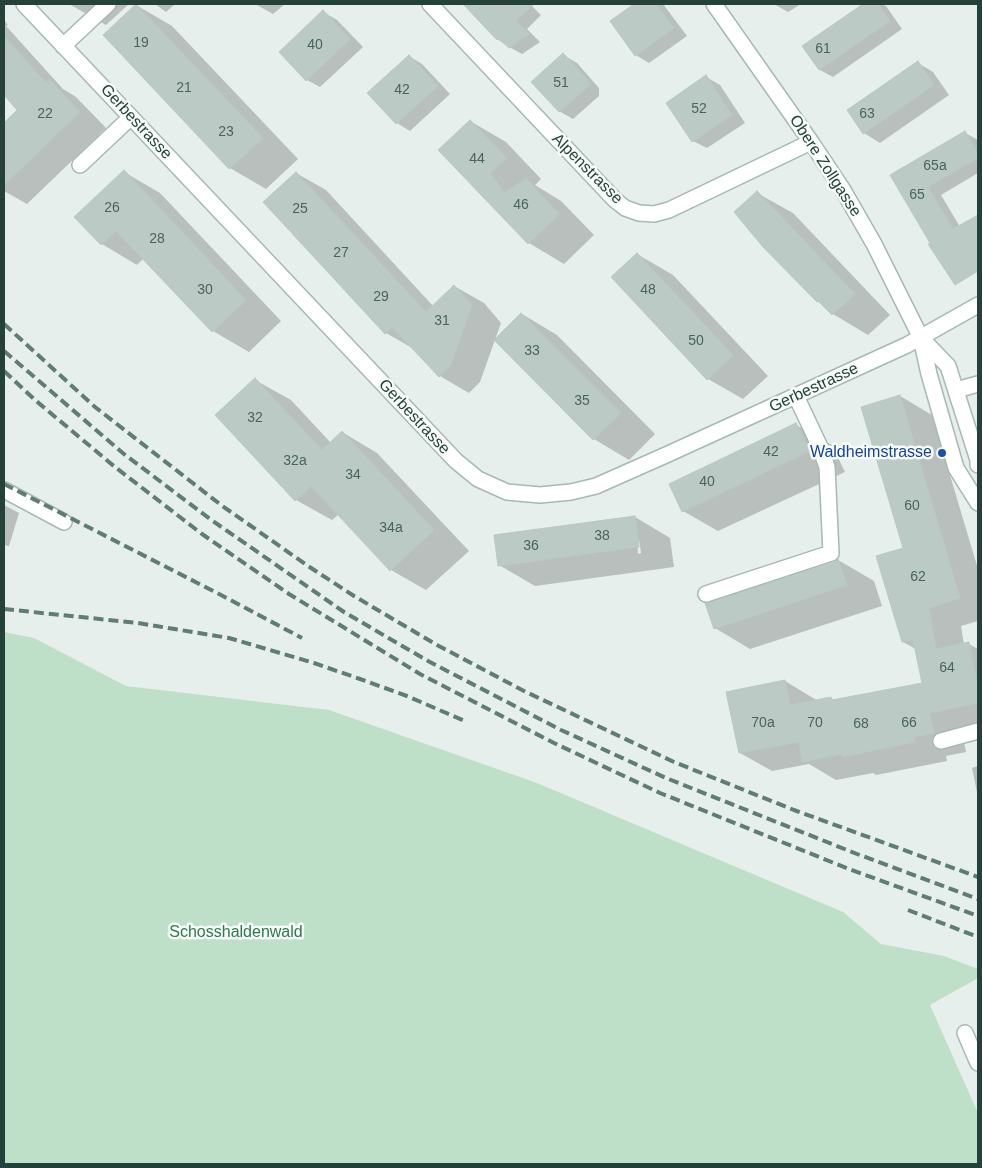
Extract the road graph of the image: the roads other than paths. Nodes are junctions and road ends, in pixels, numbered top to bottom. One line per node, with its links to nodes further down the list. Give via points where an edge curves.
1 (24, 4): 5 (street, Gerbestrasse)
2 (108, 4): 5 (street)
3 (430, 4): 7 (street, Alpenstrasse, via 625,208 654,214 669,210)
4 (714, 4): 7 (street, Obere Zollgasse)
5 (63, 46): 6 (street, Gerbestrasse)
6 (131, 117): 8 (street); 13 (street, Gerbestrasse, via 456,461 478,479 508,492 540,495 596,486)
7 (811, 142): 10 (street, Obere Zollgasse, via 874,244)
8 (80, 165)
9 (978, 305): 10 (street)
10 (921, 338): 12 (street, Obere Zollgasse, via 948,366); 13 (street, Gerbestrasse); 16 (street, Obere Zollgasse, via 956,468)
11 (978, 384): 12 (street)
12 (956, 390): 14 (street, Obere Zollgasse)
13 (796, 396): 18 (street, via 827,468 831,553)
14 (978, 465)
15 (4, 490): 17 (street)
16 (978, 503)
17 (64, 522)
18 (706, 594)
19 (978, 731): 20 (street)
20 (941, 741)
21 (965, 1033): 22 (street)
22 (978, 1063)

